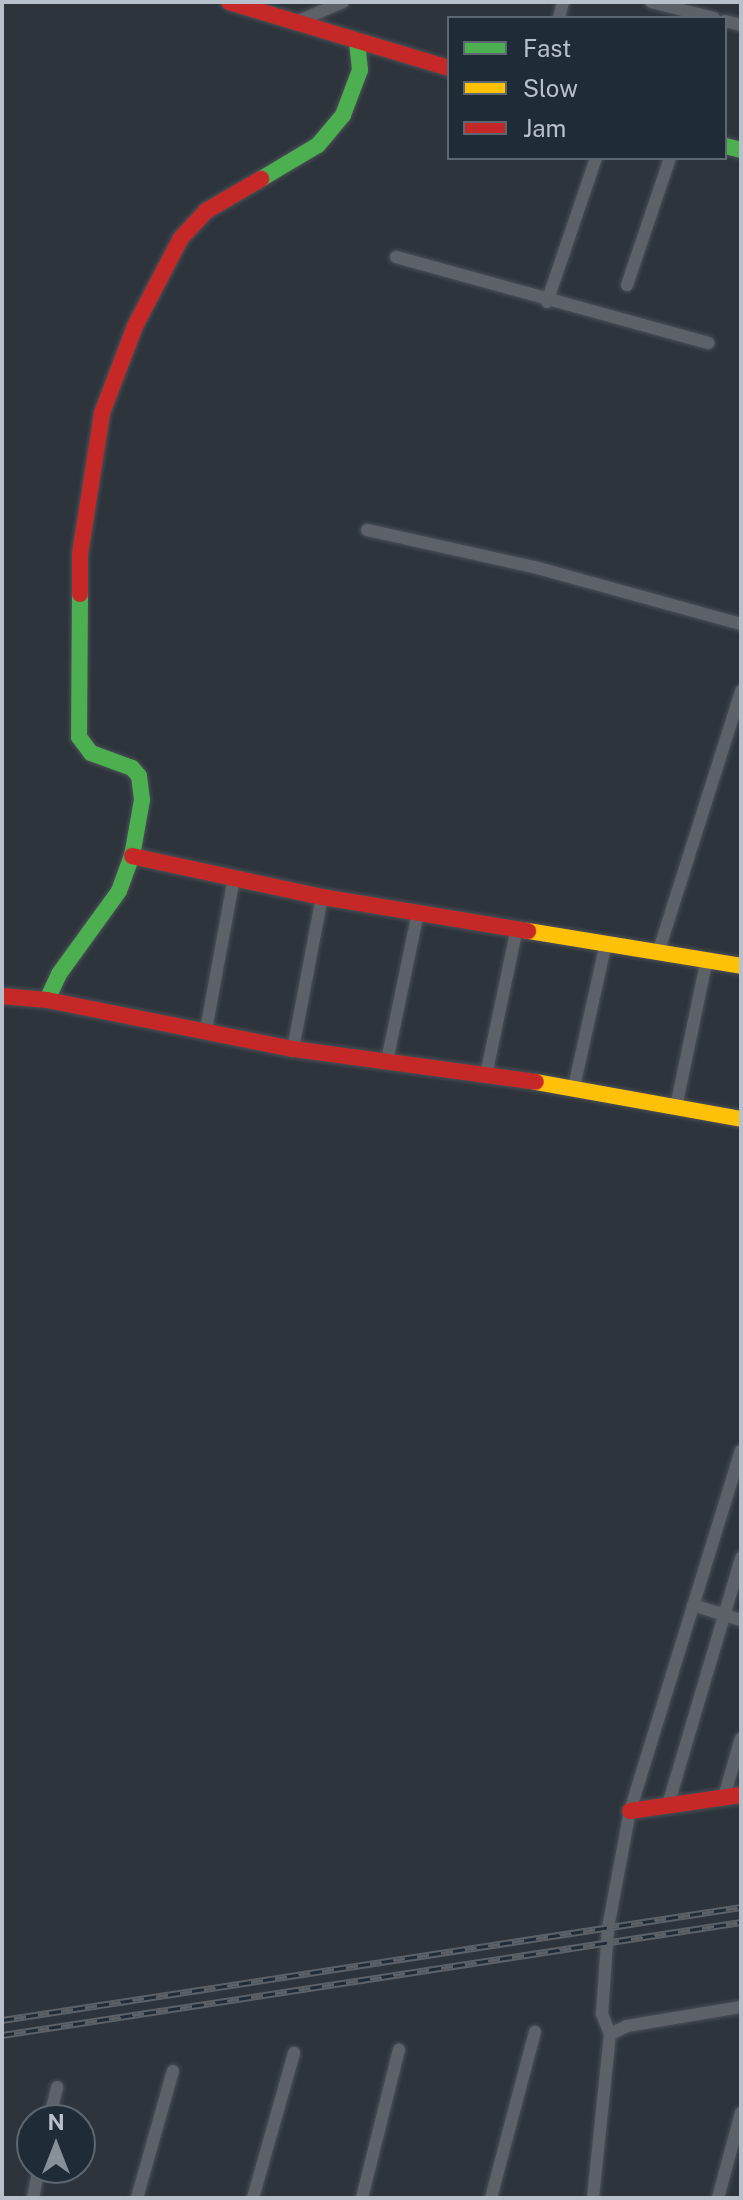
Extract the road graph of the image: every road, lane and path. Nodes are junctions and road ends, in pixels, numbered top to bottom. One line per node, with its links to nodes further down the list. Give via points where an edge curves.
1 (229, 2): 5 (street)
2 (343, 2): 5 (street)
3 (651, 2): 4 (street)
4 (706, 16)
5 (296, 22): 6 (street)
6 (357, 41): 7 (street); 17 (street, via 360,70 355,88 343,115 318,145 206,211 181,238 135,326 102,413 80,554 79,737 91,753 132,768 139,776 142,800)
7 (447, 67)
8 (595, 160): 12 (street)
9 (669, 160): 11 (street)
10 (396, 257): 12 (street)
11 (627, 285)
12 (547, 302): 13 (street)
13 (708, 343)
14 (367, 530): 15 (street, via 534,567)
15 (741, 624)
16 (741, 691): 23 (street)
17 (132, 856): 18 (street); 27 (street, via 107,912 59,974)
18 (234, 878): 19 (street); 28 (street)
19 (322, 897): 20 (street); 29 (street)
20 (418, 912): 21 (street); 30 (street)
21 (517, 928): 22 (street); 31 (street)
22 (606, 943): 23 (street); 32 (street)
23 (659, 950): 24 (street)
24 (707, 959): 25 (street); 33 (street)
25 (741, 966)
26 (2, 996): 27 (street)
27 (47, 1000): 28 (street)
28 (206, 1030): 29 (street)
29 (293, 1049): 30 (street)
30 (387, 1061): 31 (street)
31 (486, 1075): 32 (street)
32 (574, 1087): 33 (street)
33 (676, 1107): 34 (street)
34 (741, 1119)
35 (741, 1451): 37 (street)
36 (741, 1558): 38 (street)
37 (693, 1605): 38 (street); 44 (street)
38 (723, 1614): 39 (street); 43 (street)
39 (741, 1620)
40 (741, 1738): 42 (street)
41 (741, 1795): 42 (street)
42 (724, 1797): 43 (street)
43 (668, 1805): 44 (street)
44 (630, 1811): 47 (street, via 608,1928 602,2014)
45 (741, 2007): 47 (street, via 627,2026)
46 (535, 2032): 57 (street)
47 (608, 2039): 58 (street)
48 (399, 2050): 56 (street)
49 (294, 2053): 55 (street)
50 (173, 2071): 54 (street)
51 (57, 2087): 52 (street)
52 (53, 2104)
53 (741, 2113): 59 (street)
54 (137, 2198)
55 (253, 2198)
56 (362, 2198)
57 (491, 2198)
58 (593, 2198)
59 (718, 2198)

